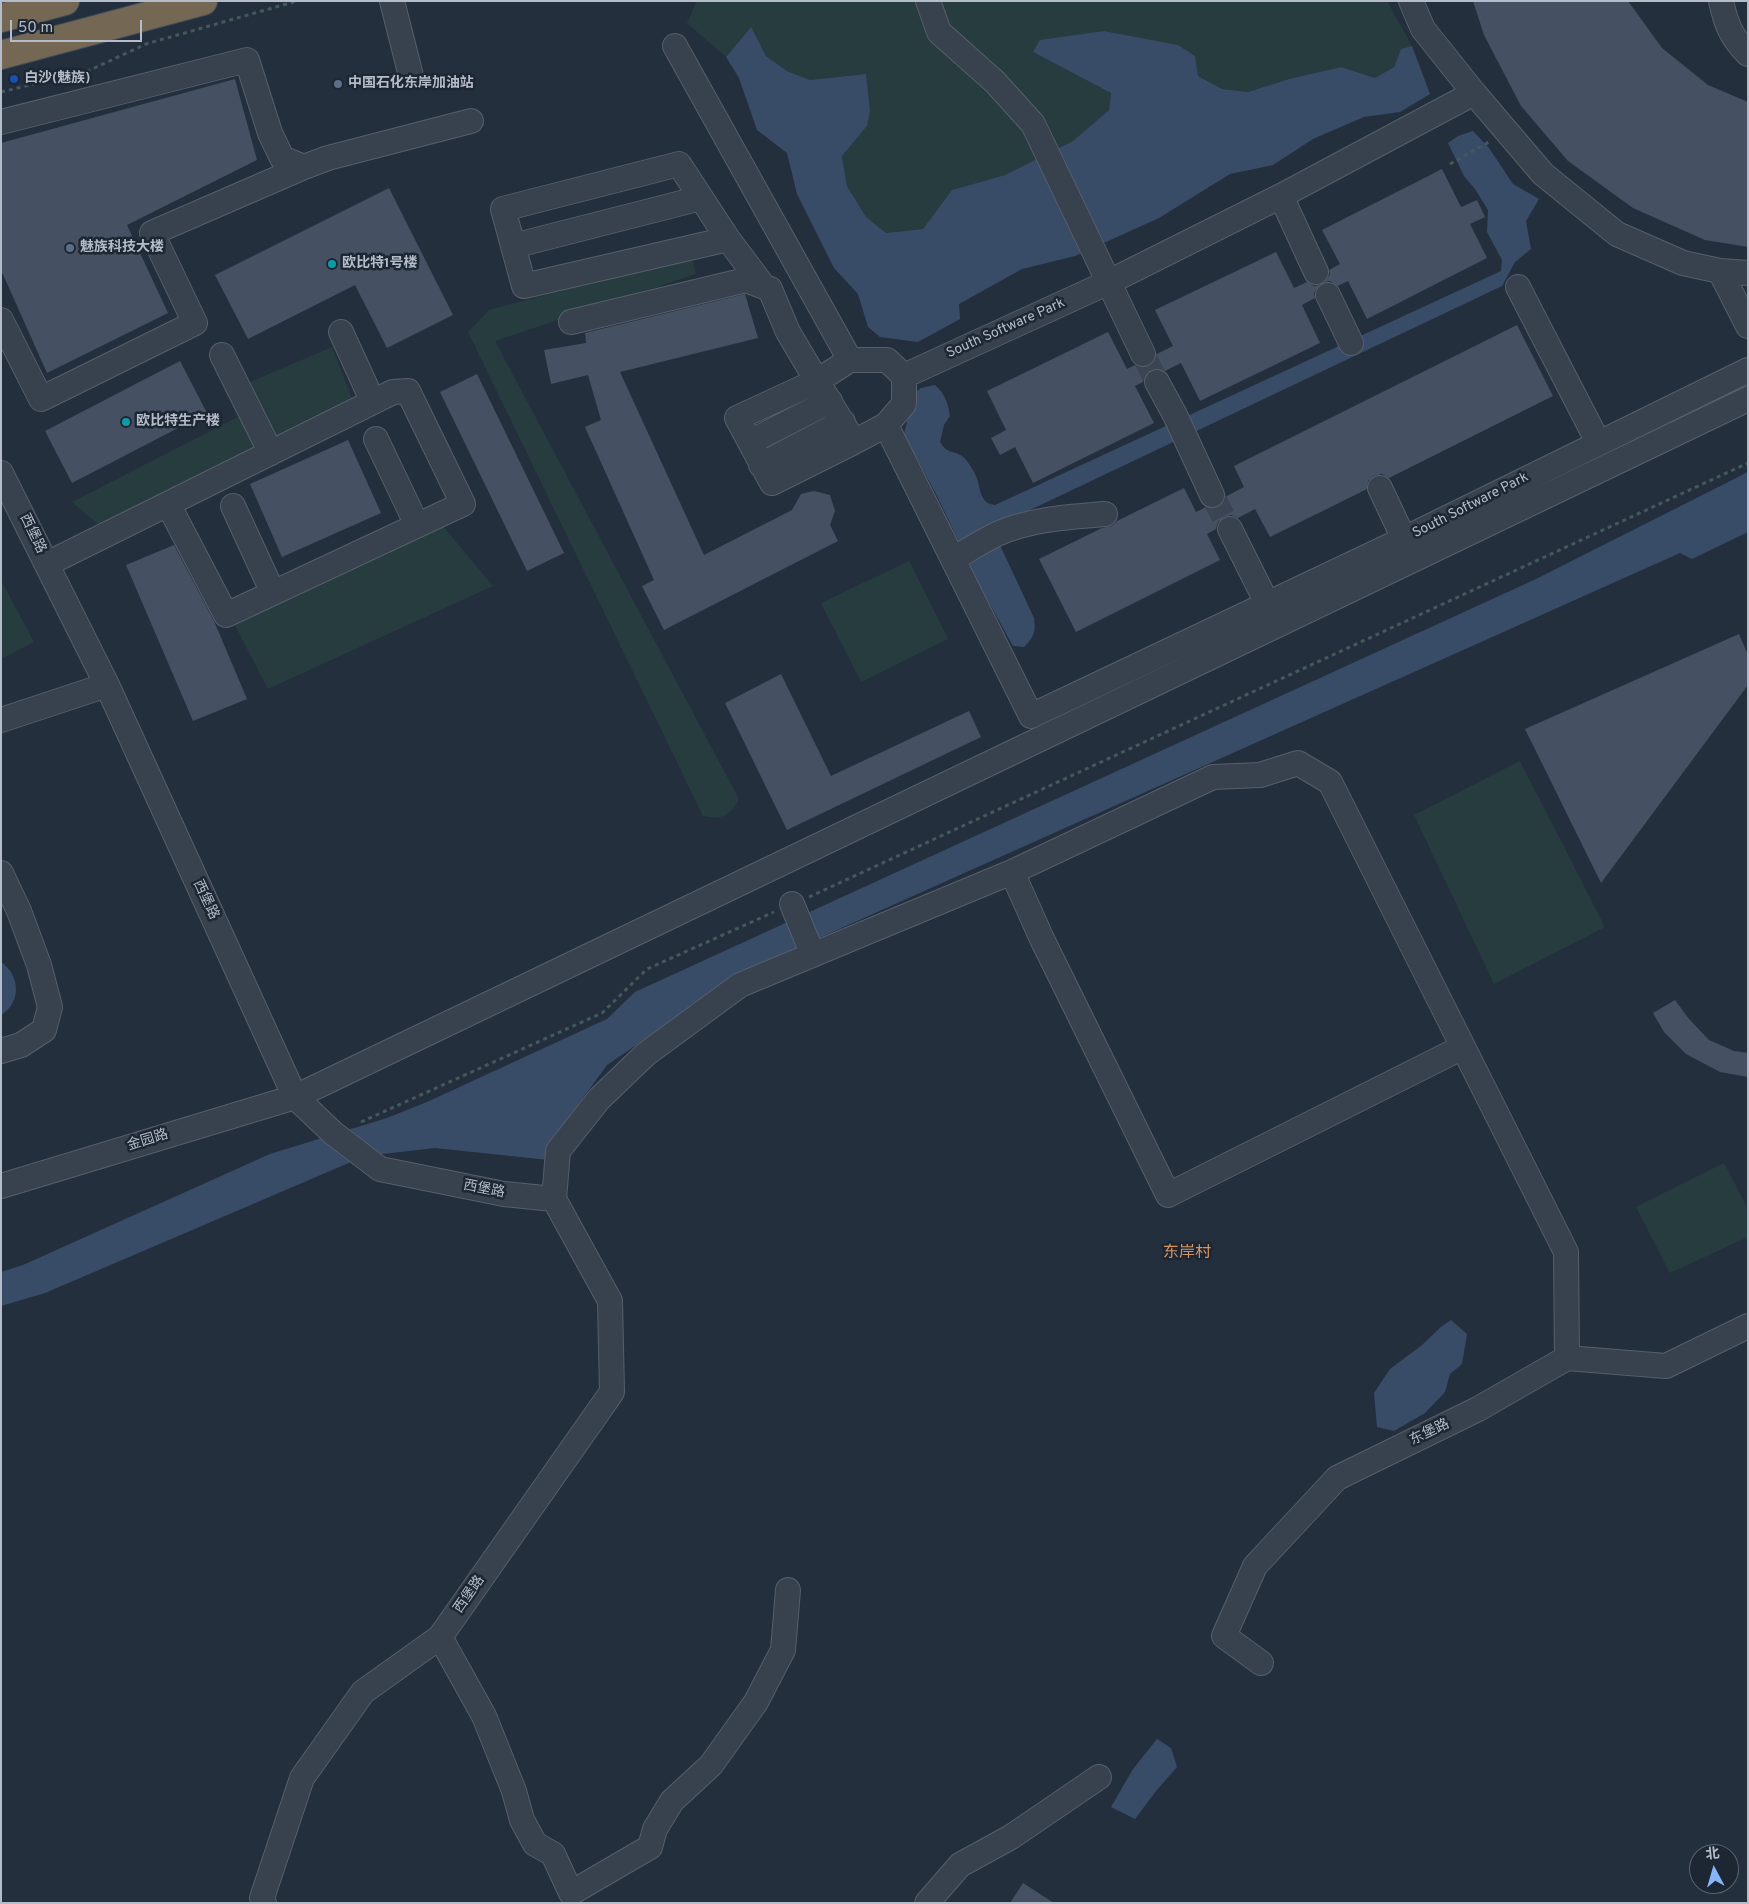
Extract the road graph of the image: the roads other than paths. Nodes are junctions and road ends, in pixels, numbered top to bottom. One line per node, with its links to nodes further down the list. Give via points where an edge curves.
1 (65, 1): 7 (highway)
2 (203, 1): 10 (highway)
3 (392, 1): 11 (street)
4 (928, 1): 23 (street, via 939,32 995,82 1032,124)
5 (1410, 1): 12 (street, via 1423,29)
6 (1721, 1): 9 (street, via 1725,21 1735,41)
7 (1, 18)
8 (675, 46): 34 (street)
9 (1748, 54)
10 (1, 55)
11 (411, 76)
12 (1474, 93): 16 (street, South Software Park); 20 (street, via 1543,174 1617,234 1683,263)
13 (471, 121): 15 (street)
14 (1, 122): 15 (street, via 247,60 270,133 282,158)
15 (304, 166): 27 (street, via 152,233 194,323 41,399)
16 (1281, 196): 21 (street); 23 (street, South Software Park)
17 (701, 198): 18 (street); 19 (street); 19 (street, via 679,164 503,209)
18 (728, 239): 19 (street, via 524,286); 24 (street)
19 (513, 246)
20 (1720, 271): 22 (street); 29 (street)
21 (1316, 272)
22 (1748, 273)
23 (1109, 282): 32 (street); 36 (street, South Software Park)
24 (764, 286): 28 (street, via 746,280); 37 (street, via 770,289 788,332)
25 (1518, 287): 46 (street)
26 (1328, 295): 31 (street)
27 (1, 320)
28 (571, 322)
29 (1748, 326)
30 (341, 332): 41 (street)
31 (1351, 343)
32 (1142, 354)
33 (222, 355): 47 (street)
34 (850, 360): 36 (street, via 887,360); 37 (street)
35 (1748, 370): 46 (street, South Software Park)
36 (904, 376): 42 (street, via 904,404)
37 (817, 380): 40 (street); 45 (street, via 737,418)
38 (1157, 382): 50 (street)
39 (1748, 399): 69 (street, 金园路)
40 (830, 401): 43 (street); 45 (street)
41 (373, 402): 47 (street); 54 (street, via 393,392 408,391 463,504)
42 (886, 425): 43 (street); 57 (street)
43 (848, 432): 45 (street, via 761,465)
44 (376, 440): 54 (street)
45 (750, 442)
46 (1598, 442): 56 (street, South Software Park)
47 (271, 453): 51 (street)
48 (1, 473): 58 (street, 西堡路)
49 (1380, 488): 56 (street)
50 (1212, 495)
51 (168, 504): 58 (street); 59 (street, via 226,615)
52 (233, 506): 59 (street)
53 (1105, 514): 57 (street, via 1030,524 998,534)
54 (417, 525): 59 (street)
55 (1230, 529): 60 (street)
56 (1404, 539): 60 (street, South Software Park)
57 (956, 557): 60 (street, South Software Park, via 1031,716)
58 (47, 564): 61 (street, 西堡路)
59 (273, 593)
60 (1267, 603)
61 (107, 685): 62 (street); 69 (street, 西堡路)
62 (1, 720)
63 (1012, 872): 66 (street); 67 (street, via 1213,776 1260,775 1298,763 1330,782); 67 (street, via 1168,1195)
64 (1, 873): 68 (street, via 39,964 50,1007 44,1030 21,1045)
65 (792, 904): 66 (street)
66 (813, 955): 71 (street, via 740,986 646,1054 599,1099 558,1151)
67 (1463, 1047): 73 (street, via 1566,1252)
68 (1, 1051)
69 (295, 1097): 70 (street, 金园路); 71 (street, 西堡路, via 333,1133 376,1166 504,1194)
70 (1, 1186)
71 (554, 1200): 75 (street, 西堡路, via 610,1301 612,1392)
72 (1748, 1326): 73 (street, via 1666,1366)
73 (1567, 1358): 76 (street, 东堡路, via 1478,1409 1337,1478 1255,1566 1224,1636)
74 (788, 1590): 75 (street, via 783,1650 756,1702 711,1765 672,1801 650,1847 571,1893 553,1854 535,1844 522,1820 484,1716)
75 (440, 1637): 78 (street, 西堡路, via 363,1692 302,1778 262,1898)
76 (1261, 1663)
77 (1099, 1777): 79 (street, via 1011,1837 960,1865)
78 (264, 1903)
79 (927, 1903)

